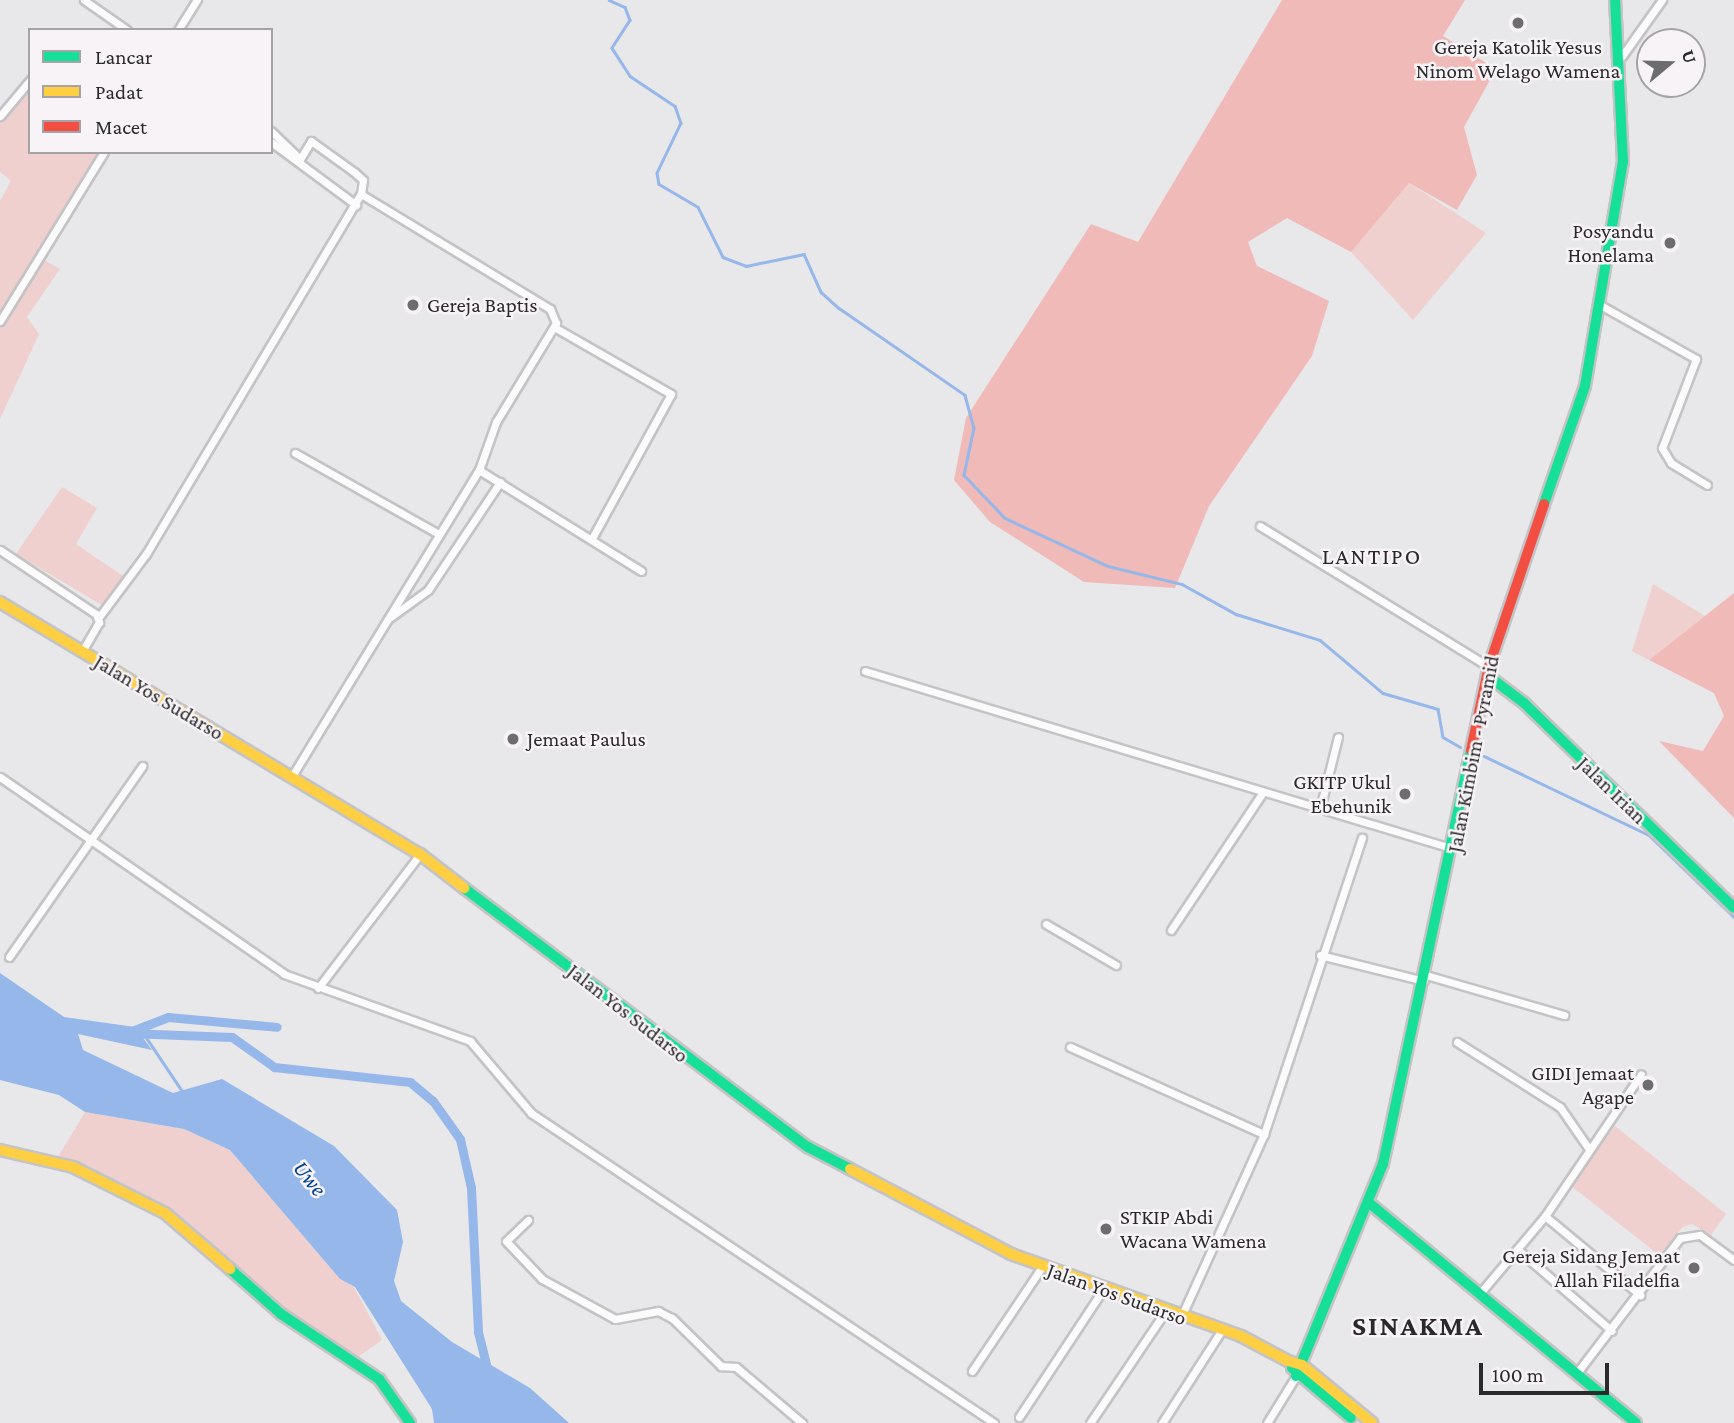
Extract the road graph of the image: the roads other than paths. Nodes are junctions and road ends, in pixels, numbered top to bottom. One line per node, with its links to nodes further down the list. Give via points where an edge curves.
1 (84, 0): 5 (street)
2 (197, 0): 6 (street)
3 (1615, 0): 7 (main road, Jalan Kimbim - Pyramid)
4 (1662, 0): 7 (street)
5 (124, 28)
6 (179, 28)
7 (1622, 56): 15 (main road, Jalan Kimbim - Pyramid, via 1623,162)
8 (28, 82): 9 (street)
9 (0, 116)
10 (273, 133): 13 (street, via 300,159 311,141 363,180)
11 (273, 143): 14 (street)
12 (103, 154): 16 (street)
13 (361, 194): 14 (street); 17 (street, via 550,309)
14 (356, 205): 28 (street, via 139,565)
15 (1602, 306): 21 (street, via 1696,359 1662,448 1671,463); 32 (main road, Jalan Kimbim - Pyramid, via 1553,492)
16 (0, 321)
17 (554, 327): 19 (street, via 496,422); 24 (street, via 671,394)
18 (295, 453): 23 (street)
19 (479, 470): 20 (street); 23 (street)
20 (500, 482): 24 (street); 29 (street, via 428,590)
21 (1707, 485)
22 (1259, 526): 32 (street)
23 (439, 534): 29 (street)
24 (592, 538): 26 (street)
25 (0, 550): 28 (street)
26 (642, 571)
27 (0, 602): 30 (main road, Jalan Yos Sudarso)
28 (99, 617): 30 (street)
29 (387, 620): 36 (street)
30 (82, 652): 36 (main road, Jalan Yos Sudarso)
31 (865, 671): 37 (street)
32 (1488, 671): 41 (main road, Jalan Kimbim - Pyramid); 43 (main road, Jalan Irian)
33 (1338, 737): 38 (street)
34 (142, 766): 40 (street)
35 (0, 776): 40 (street)
36 (292, 776): 42 (main road, Jalan Yos Sudarso)
37 (1263, 792): 38 (street); 45 (street)
38 (1320, 809): 41 (street)
39 (1362, 838): 46 (street)
40 (89, 842): 47 (street); 50 (street, via 269,965)
41 (1455, 849): 49 (main road, Jalan Kimbim - Pyramid)
42 (420, 854): 50 (street); 63 (main road, Jalan Yos Sudarso, via 769,1122 926,1212)
43 (1734, 908)
44 (1046, 924): 48 (street)
45 (1171, 930)
46 (1320, 955): 49 (street); 55 (street)
47 (9, 957)
48 (1116, 965)
49 (1426, 978): 51 (street); 58 (main road, Jalan Kimbim - Pyramid, via 1394,1127)
50 (317, 988): 77 (street, via 470,1041 531,1113)
51 (1564, 1015)
52 (1457, 1042): 56 (street, via 1560,1107)
53 (1070, 1047): 55 (street)
54 (1642, 1074): 56 (street)
55 (1264, 1135): 68 (street)
56 (1589, 1149): 59 (street)
57 (0, 1150): 75 (main road, via 80,1169 165,1213 281,1314 379,1379)
58 (1368, 1202): 65 (main road); 71 (main road, Jalan Kimbim - Pyramid)
59 (1545, 1216): 61 (street); 66 (street)
60 (528, 1220): 76 (street, via 506,1241 542,1279 615,1319 658,1311 671,1318 721,1366 736,1367)
61 (1517, 1249): 65 (street); 70 (street)
62 (1734, 1259): 66 (street, via 1687,1233)
63 (1042, 1267): 64 (main road, Jalan Yos Sudarso); 72 (street)
64 (1102, 1291): 67 (main road, Jalan Yos Sudarso); 74 (street)
65 (1481, 1292): 73 (main road)
66 (1640, 1295): 70 (street)
67 (1165, 1312): 68 (main road, Jalan Yos Sudarso); 78 (street)
68 (1181, 1317): 69 (main road, Jalan Yos Sudarso)
69 (1221, 1331): 71 (main road, Jalan Yos Sudarso); 79 (street)
70 (1612, 1331): 73 (street)
71 (1299, 1370): 80 (street); 81 (main road, Jalan Yos Sudarso); 82 (main road, Jalan Yos Sudarso)
72 (972, 1371)
73 (1576, 1374): 83 (main road)
74 (1019, 1417)
75 (410, 1423)
76 (802, 1423)
77 (994, 1423)
78 (1090, 1423)
79 (1162, 1423)
80 (1267, 1423)
81 (1357, 1423)
82 (1372, 1423)
83 (1636, 1423)

